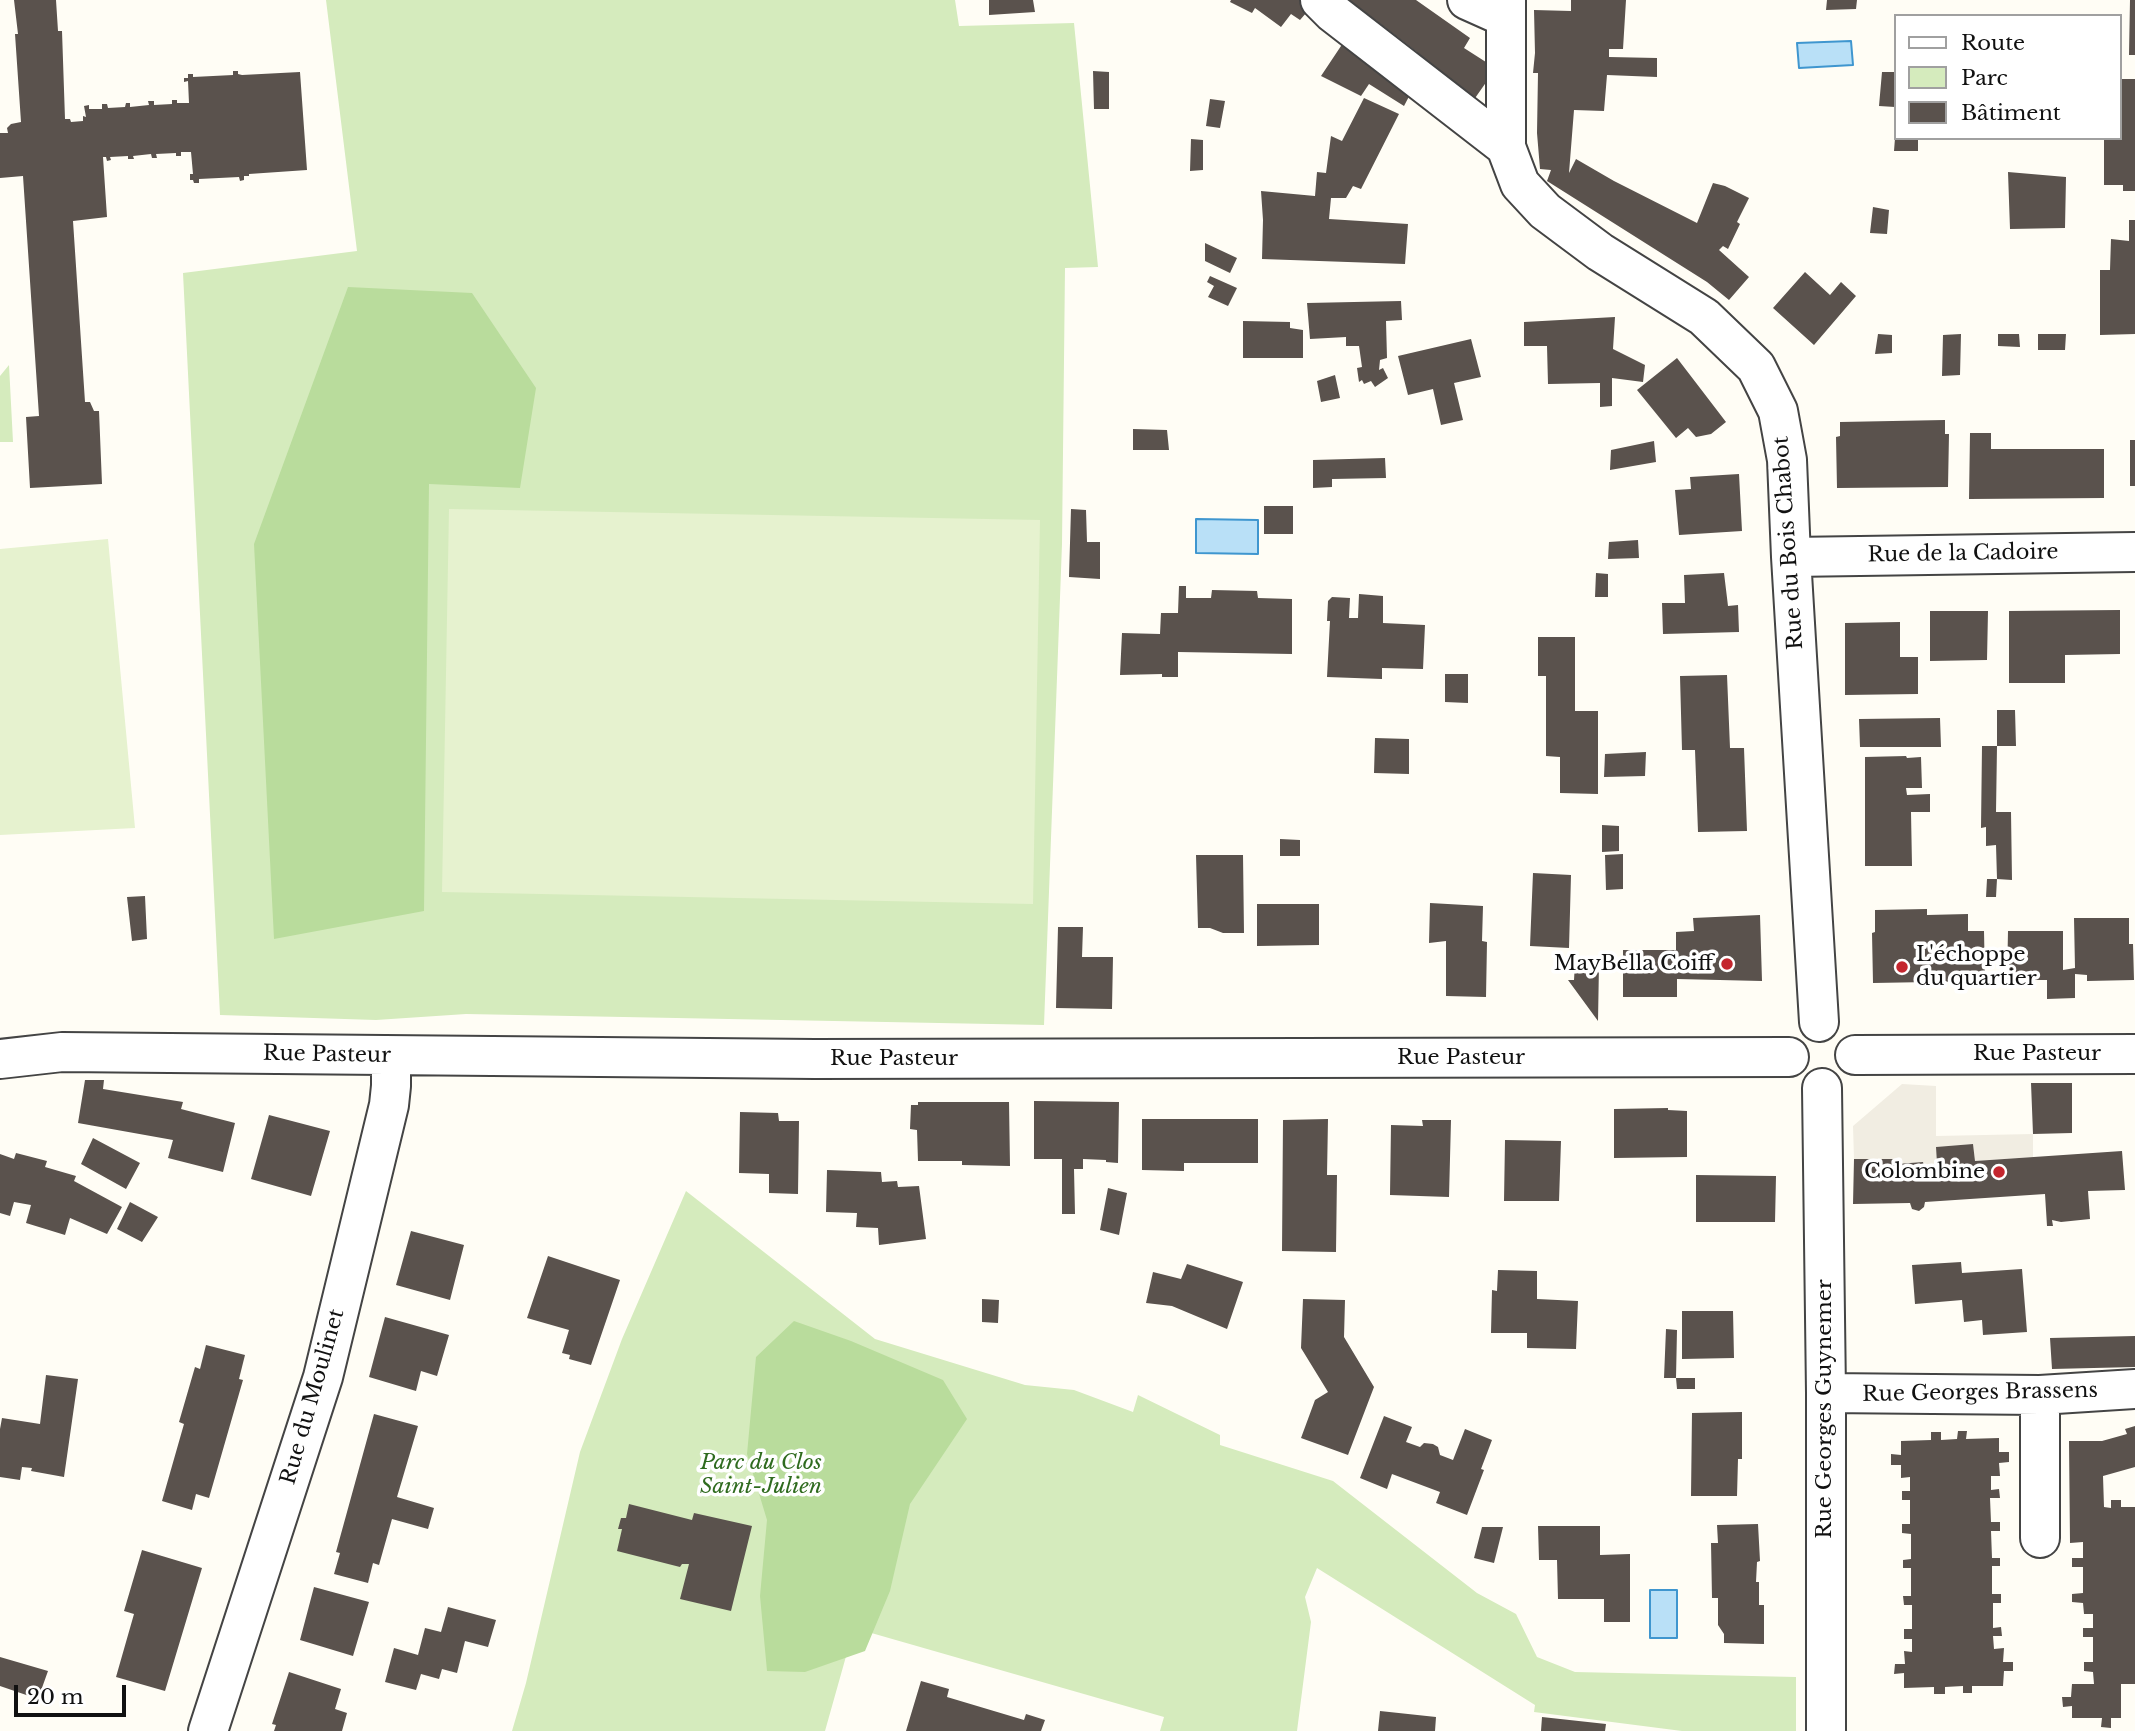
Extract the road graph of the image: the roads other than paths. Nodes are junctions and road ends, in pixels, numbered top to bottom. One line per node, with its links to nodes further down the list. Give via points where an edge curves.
1 (1320, 0): 4 (street)
2 (1467, 0): 3 (street, Rue du Bois Chabot)
3 (1505, 8): 4 (street, Rue du Bois Chabot)
4 (1506, 147): 6 (street, Rue du Bois Chabot, via 1520,184 1545,211 1600,252 1704,317 1756,367 1778,411 1787,460)
5 (2135, 552): 6 (street, Rue de la Cadoire)
6 (1791, 557): 7 (street, Rue du Bois Chabot)
7 (1819, 1022): 9 (street, via 1842,1028 1851,1037); 11 (street, via 1800,1029 1791,1041)
8 (2135, 1054): 9 (street, Rue Pasteur)
9 (1855, 1055): 13 (street, via 1852,1070 1844,1079)
10 (391, 1056): 11 (street, Rue Pasteur); 12 (street, Rue Pasteur, via 62,1052); 18 (street, Rue du Moulinet, via 389,1105 323,1377)
11 (1789, 1057): 13 (street, via 1791,1069 1800,1079)
12 (0, 1059)
13 (1822, 1088): 15 (street, Rue Georges Guynemer)
14 (2135, 1389): 16 (street, Rue Georges Brassens)
15 (1826, 1393): 16 (street, Rue Georges Brassens); 19 (street, Rue Georges Guynemer)
16 (2040, 1395): 17 (street)
17 (2040, 1538)
18 (208, 1731)
19 (1826, 1731)

